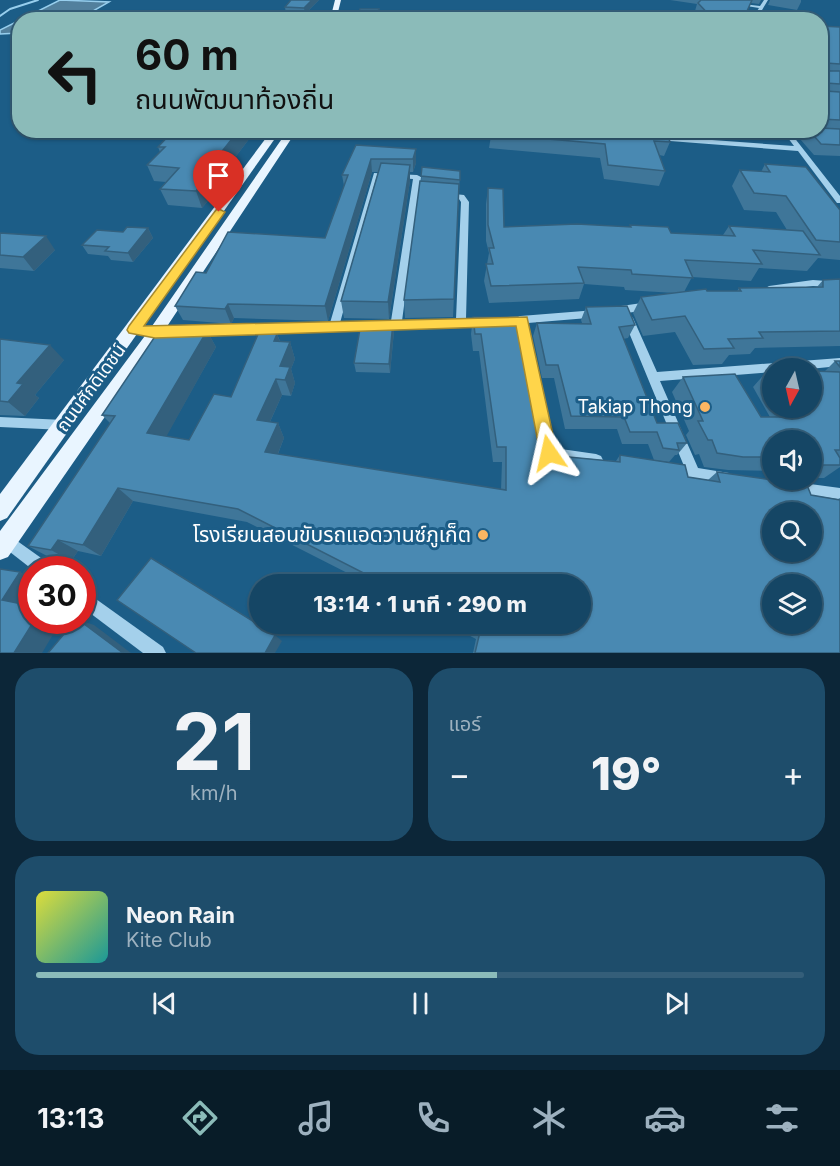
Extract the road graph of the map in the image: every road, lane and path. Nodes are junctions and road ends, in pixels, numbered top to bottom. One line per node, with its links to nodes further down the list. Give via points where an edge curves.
1 (711, 0): 3 (street)
2 (766, 0): 3 (street)
3 (762, 7): 4 (street)
4 (759, 12)
5 (271, 138): 24 (main road, ถนนศักดิเดชน์)
6 (288, 138): 25 (main road, ถนนศักดิเดชน์)
7 (648, 138): 9 (street)
8 (791, 138): 9 (street)
9 (800, 149): 10 (street)
10 (825, 182): 11 (street); 15 (street)
11 (840, 183)
12 (414, 193): 13 (street); 22 (street); 23 (street, via 417,177 377,175 374,179)
13 (426, 194)
14 (438, 195): 21 (street, via 461,196 465,202)
15 (840, 201)
16 (840, 285): 17 (street, via 813,283)
17 (754, 291)
18 (659, 304): 19 (street)
19 (624, 309): 20 (street); 28 (street)
20 (522, 321): 21 (street); 31 (street, via 549,453)
21 (460, 323): 22 (street)
22 (396, 325): 23 (street)
23 (334, 327): 26 (street)
24 (134, 330): 25 (street); 30 (main road, ถนนศักดิเดชน์)
25 (161, 332): 38 (main road, ถนนศักดิเดชน์)
26 (180, 332)
27 (840, 362): 28 (street)
28 (653, 377): 33 (street)
29 (0, 422): 30 (street)
30 (63, 425): 37 (main road, ถนนศักดิเดชน์)
31 (604, 461)
32 (660, 469): 33 (street)
33 (694, 474): 34 (street)
34 (739, 480)
35 (805, 490): 36 (street)
36 (840, 495)
37 (0, 511)
38 (3, 545): 39 (street)
39 (22, 556)
40 (96, 607): 41 (street)
41 (157, 653)

